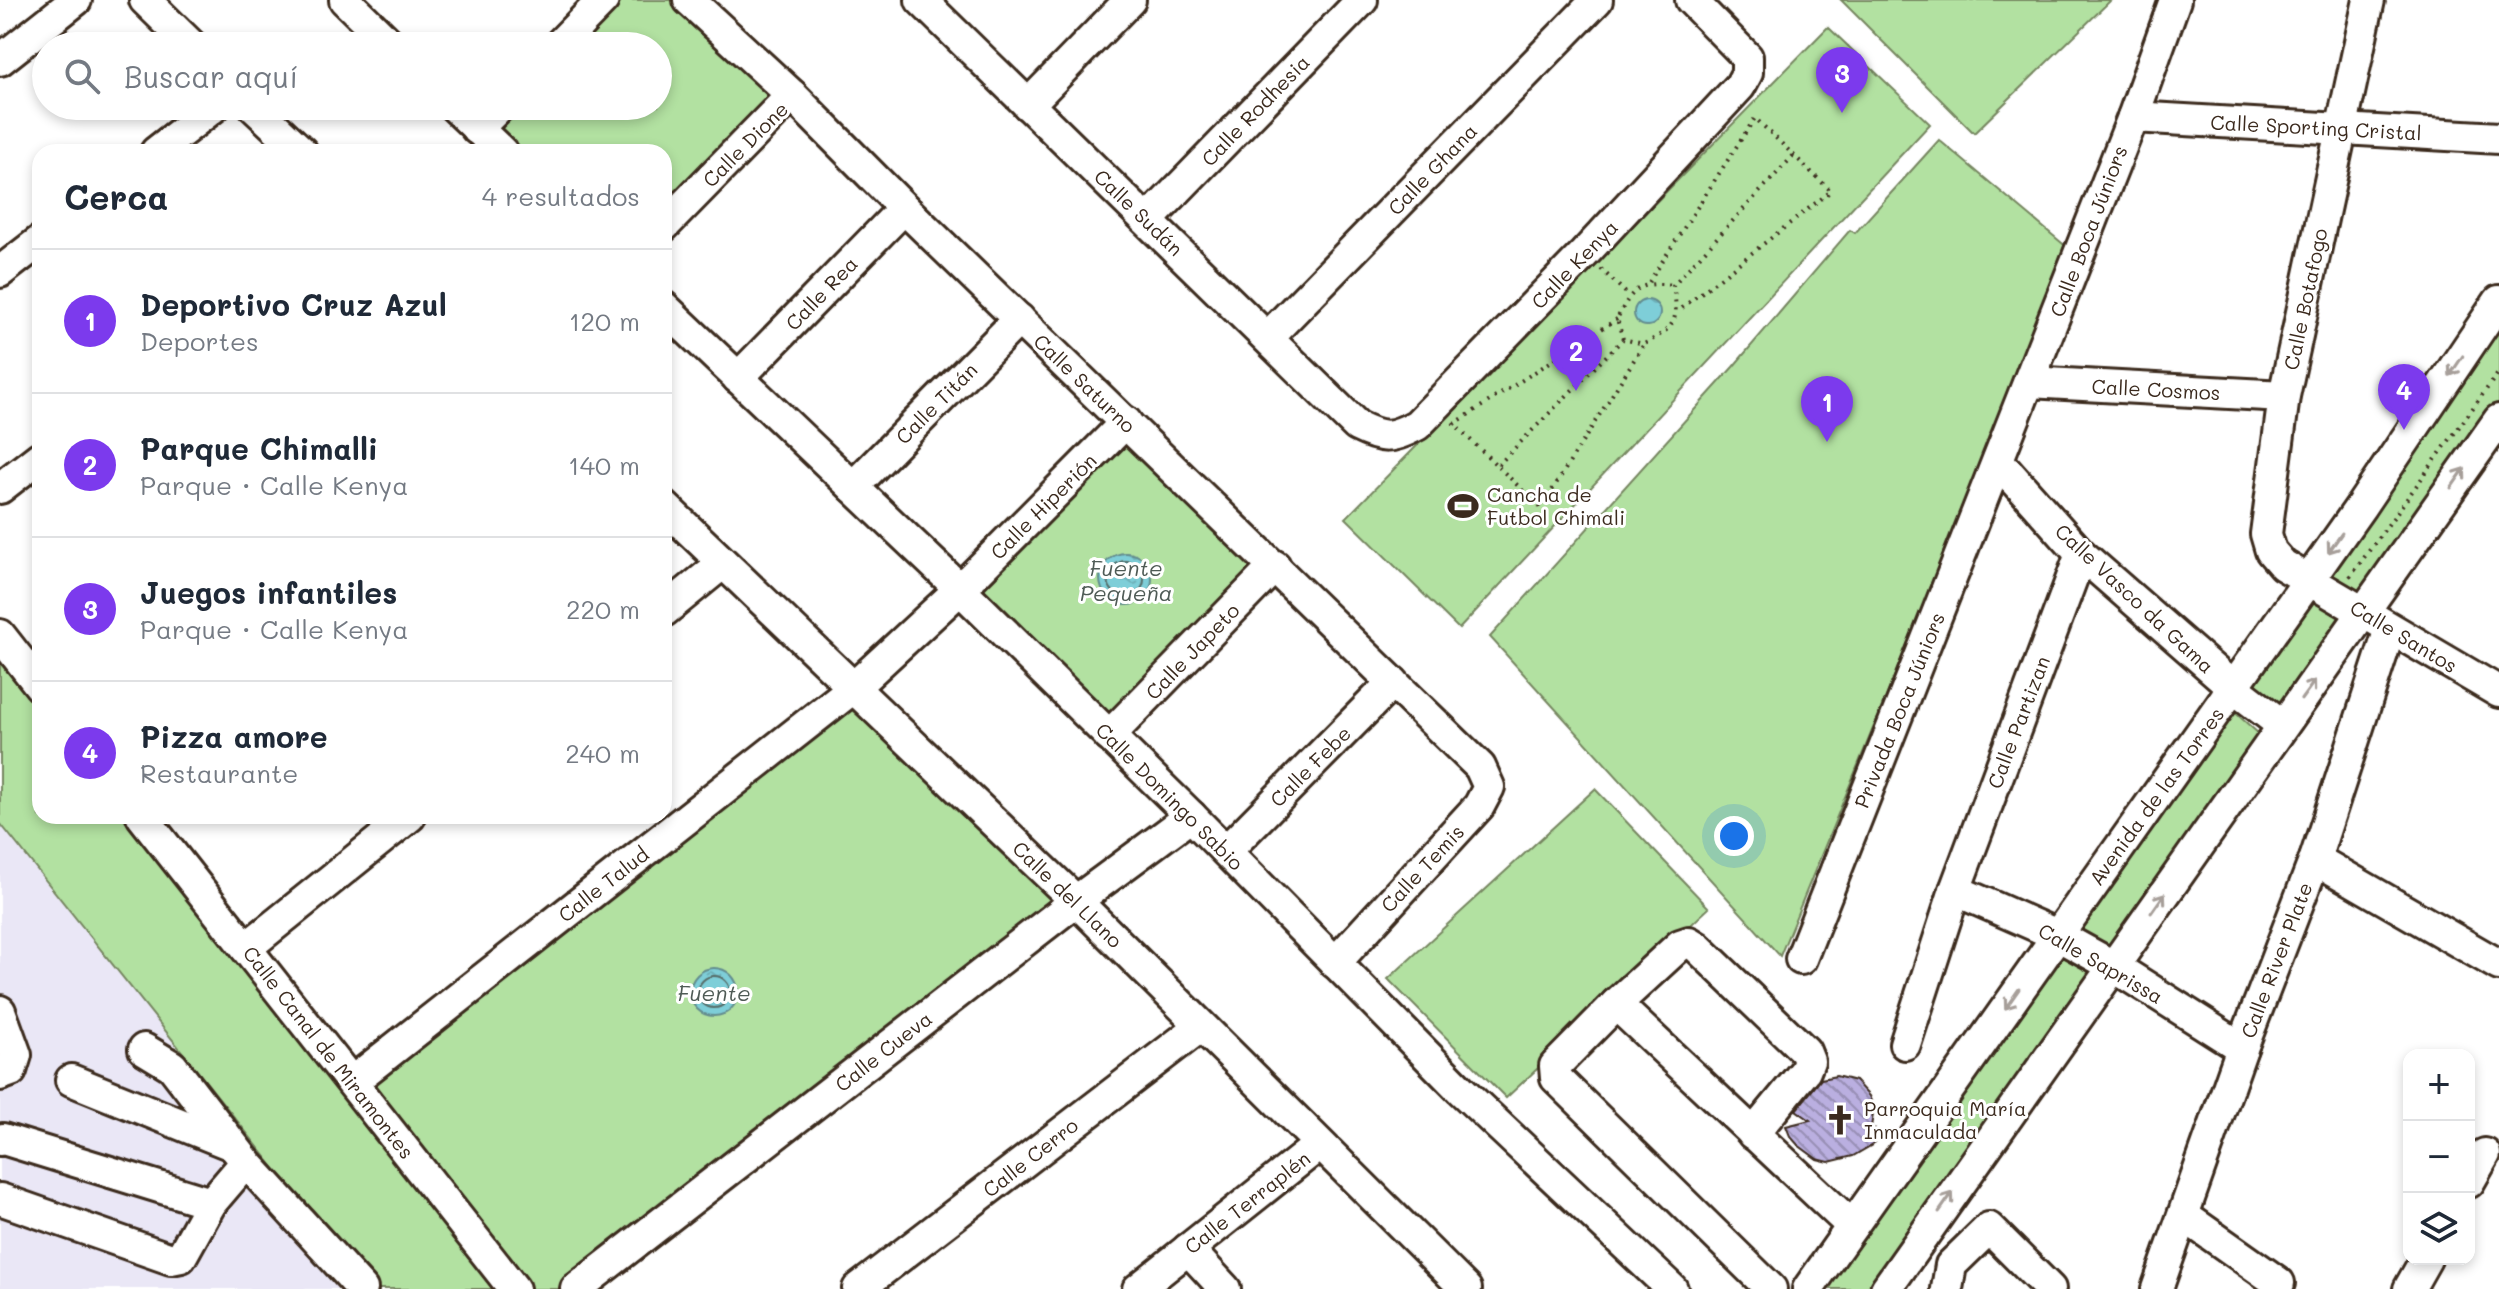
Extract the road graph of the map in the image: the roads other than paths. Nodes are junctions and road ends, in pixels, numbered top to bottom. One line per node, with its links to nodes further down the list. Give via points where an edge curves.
1 (76, 0): 13 (street)
2 (145, 0): 14 (street)
3 (603, 0): 16 (street)
4 (689, 0): 19 (street, Calle Saturno)
5 (921, 0): 20 (street, Calle Sudán)
6 (1130, 0): 20 (street)
7 (1362, 0): 34 (street, Calle Rodhesia)
8 (1597, 0): 40 (street, Calle Ghana)
9 (1691, 0): 46 (street, Calle Kenya, via 1747,57 1740,86 1417,425 1386,437)
10 (2175, 0): 21 (street, Calle Boca Júniors)
11 (2369, 0): 26 (street, Calle Botafogo)
12 (364, 6): 15 (street)
13 (35, 32)
14 (178, 32)
15 (382, 32)
16 (572, 32)
17 (32, 35): 18 (street)
18 (0, 60)
19 (792, 95): 32 (street, Calle Saturno); 33 (street, Calle Dione)
20 (1028, 105): 34 (street, Calle Sudán)
21 (2133, 117): 26 (street, Calle Sporting Cristal); 42 (street, Calle Boca Júniors)
22 (197, 120): 29 (street)
23 (268, 120): 30 (street)
24 (468, 120): 27 (street)
25 (486, 120): 27 (street)
26 (2343, 128): 28 (street, Calle Sporting Cristal); 43 (street, Calle Botafogo)
27 (477, 129): 31 (street)
28 (2499, 138)
29 (166, 144)
30 (293, 144)
31 (493, 144)
32 (904, 208): 39 (street, Calle Saturno); 41 (street, Calle Rea)
33 (672, 218)
34 (1148, 220): 40 (street, Calle Sudán)
35 (32, 247): 36 (street)
36 (0, 272)
37 (2499, 301): 56 (street, Avenida de las Torres, one-way to 56)
38 (672, 315): 41 (street, Calle Domingo Sabio)
39 (1019, 319): 45 (street, Calle Saturno); 50 (street, Calle Titán)
40 (1268, 337): 46 (street, Calle Sudán)
41 (738, 378): 50 (street, Calle Domingo Sabio)
42 (2029, 382): 43 (street, Calle Cosmos); 48 (street, Calle Boca Júniors)
43 (2284, 396): 56 (street, Calle Botafogo, via 2266,534 2277,558)
44 (2499, 420): 47 (street)
45 (1126, 422): 55 (street, Calle Saturno); 57 (street, Calle Hiperión)
46 (1357, 426)
47 (2490, 451): 59 (street, one-way to 47)
48 (1998, 461): 53 (street, Calle Vasco da Gama); 79 (street, Privada Boca Júniors)
49 (32, 463): 51 (street)
50 (853, 487): 57 (street, Calle Domingo Sabio)
51 (0, 488)
52 (672, 514): 54 (street, Calle del Llano)
53 (2081, 554): 65 (street, Calle Vasco da Gama); 75 (street, Calle Partizan)
54 (723, 563): 58 (street); 64 (street, Calle del Llano)
55 (1275, 566): 63 (street, Calle Saturno); 68 (street, Calle Japeto)
56 (2309, 580): 59 (street, Calle Santos); 65 (street, Avenida de las Torres)
57 (960, 589): 64 (street, Calle Talud); 68 (street, Calle Domingo Sabio)
58 (672, 604)
59 (2365, 612): 60 (street, Calle Santos); 67 (street, one-way to 59)
60 (2390, 629): 66 (street, Calle Santos); 74 (street, Calle River Plate)
61 (0, 635): 62 (street)
62 (32, 670)
63 (1393, 682): 69 (street, Calle Saturno); 73 (street, Calle Febe)
64 (853, 688): 76 (street, Calle del Llano); 91 (street, Calle Talud)
65 (2234, 688): 67 (street, Calle Vasco da Gama); 77 (street, Avenida de las Torres)
66 (2499, 692)
67 (2282, 725): 82 (street, one-way to 67)
68 (1109, 736): 70 (street, Calle Domingo Sabio)
69 (1480, 767): 80 (street, Calle Temis, via 1489,787 1479,806)
70 (1191, 816): 73 (street, Calle Domingo Sabio); 76 (street, Calle Cueva)
71 (148, 824): 78 (street, Calle Canal de Miramontes)
72 (400, 824): 78 (street)
73 (1226, 851): 80 (street, Calle Domingo Sabio)
74 (2315, 859): 81 (street); 87 (street, Calle River Plate)
75 (1955, 890): 77 (street, Calle Saprissa); 86 (street, Calle Partizan)
76 (1076, 901): 85 (street, Calle del Llano); 109 (street, Calle Cueva)
77 (2057, 935): 82 (street, Calle Saprissa); 101 (street, Avenida de las Torres, one-way to 101)
78 (246, 948): 91 (street, Calle Canal de Miramontes)
79 (1801, 959)
80 (1335, 963): 114 (street, Calle Domingo Sabio)
81 (2499, 965)
82 (2113, 966): 87 (street, Calle Saprissa); 102 (street, one-way to 82)
83 (1616, 1004): 92 (street); 92 (street, via 1680,945 1689,942 1697,947 1805,1051 1809,1061); 115 (street, via 1563,1056 1555,1066 1556,1078)
84 (0, 1011): 89 (street, via 16,1055 11,1071)
85 (1201, 1026): 94 (street, Calle del Llano); 110 (street, Calle Cerro)
86 (1905, 1044)
87 (2242, 1048): 100 (street, Calle River Plate)
88 (144, 1049): 95 (street, via 172,1066)
89 (0, 1075)
90 (71, 1080): 95 (street)
91 (353, 1081): 108 (street, Calle Canal de Miramontes)
92 (1753, 1134): 101 (street)
93 (0, 1140): 99 (street)
94 (1319, 1145): 103 (street, Calle Terraplén); 113 (street, Calle del Llano)
95 (239, 1153): 99 (street); 107 (street)
96 (2485, 1154): 97 (street)
97 (2475, 1172)
98 (0, 1199): 99 (street, via 171,1259 181,1257)
99 (211, 1203)
100 (2184, 1216): 106 (street); 119 (street, Calle River Plate)
101 (1852, 1226): 116 (street, Avenida de las Torres)
102 (1921, 1238): 105 (street); 117 (street)
103 (1188, 1249): 111 (street, Calle Terraplén); 112 (street)
104 (2423, 1265): 120 (street)
105 (1949, 1277): 118 (street, via 1989,1228)
106 (2279, 1283)
107 (362, 1289)
108 (514, 1289)
109 (576, 1289)
110 (858, 1289)
111 (1138, 1289)
112 (1225, 1289)
113 (1466, 1289)
114 (1672, 1289)
115 (1771, 1289)
116 (1808, 1289)
117 (1886, 1289)
118 (2050, 1289)
119 (2157, 1289)
120 (2409, 1289)

